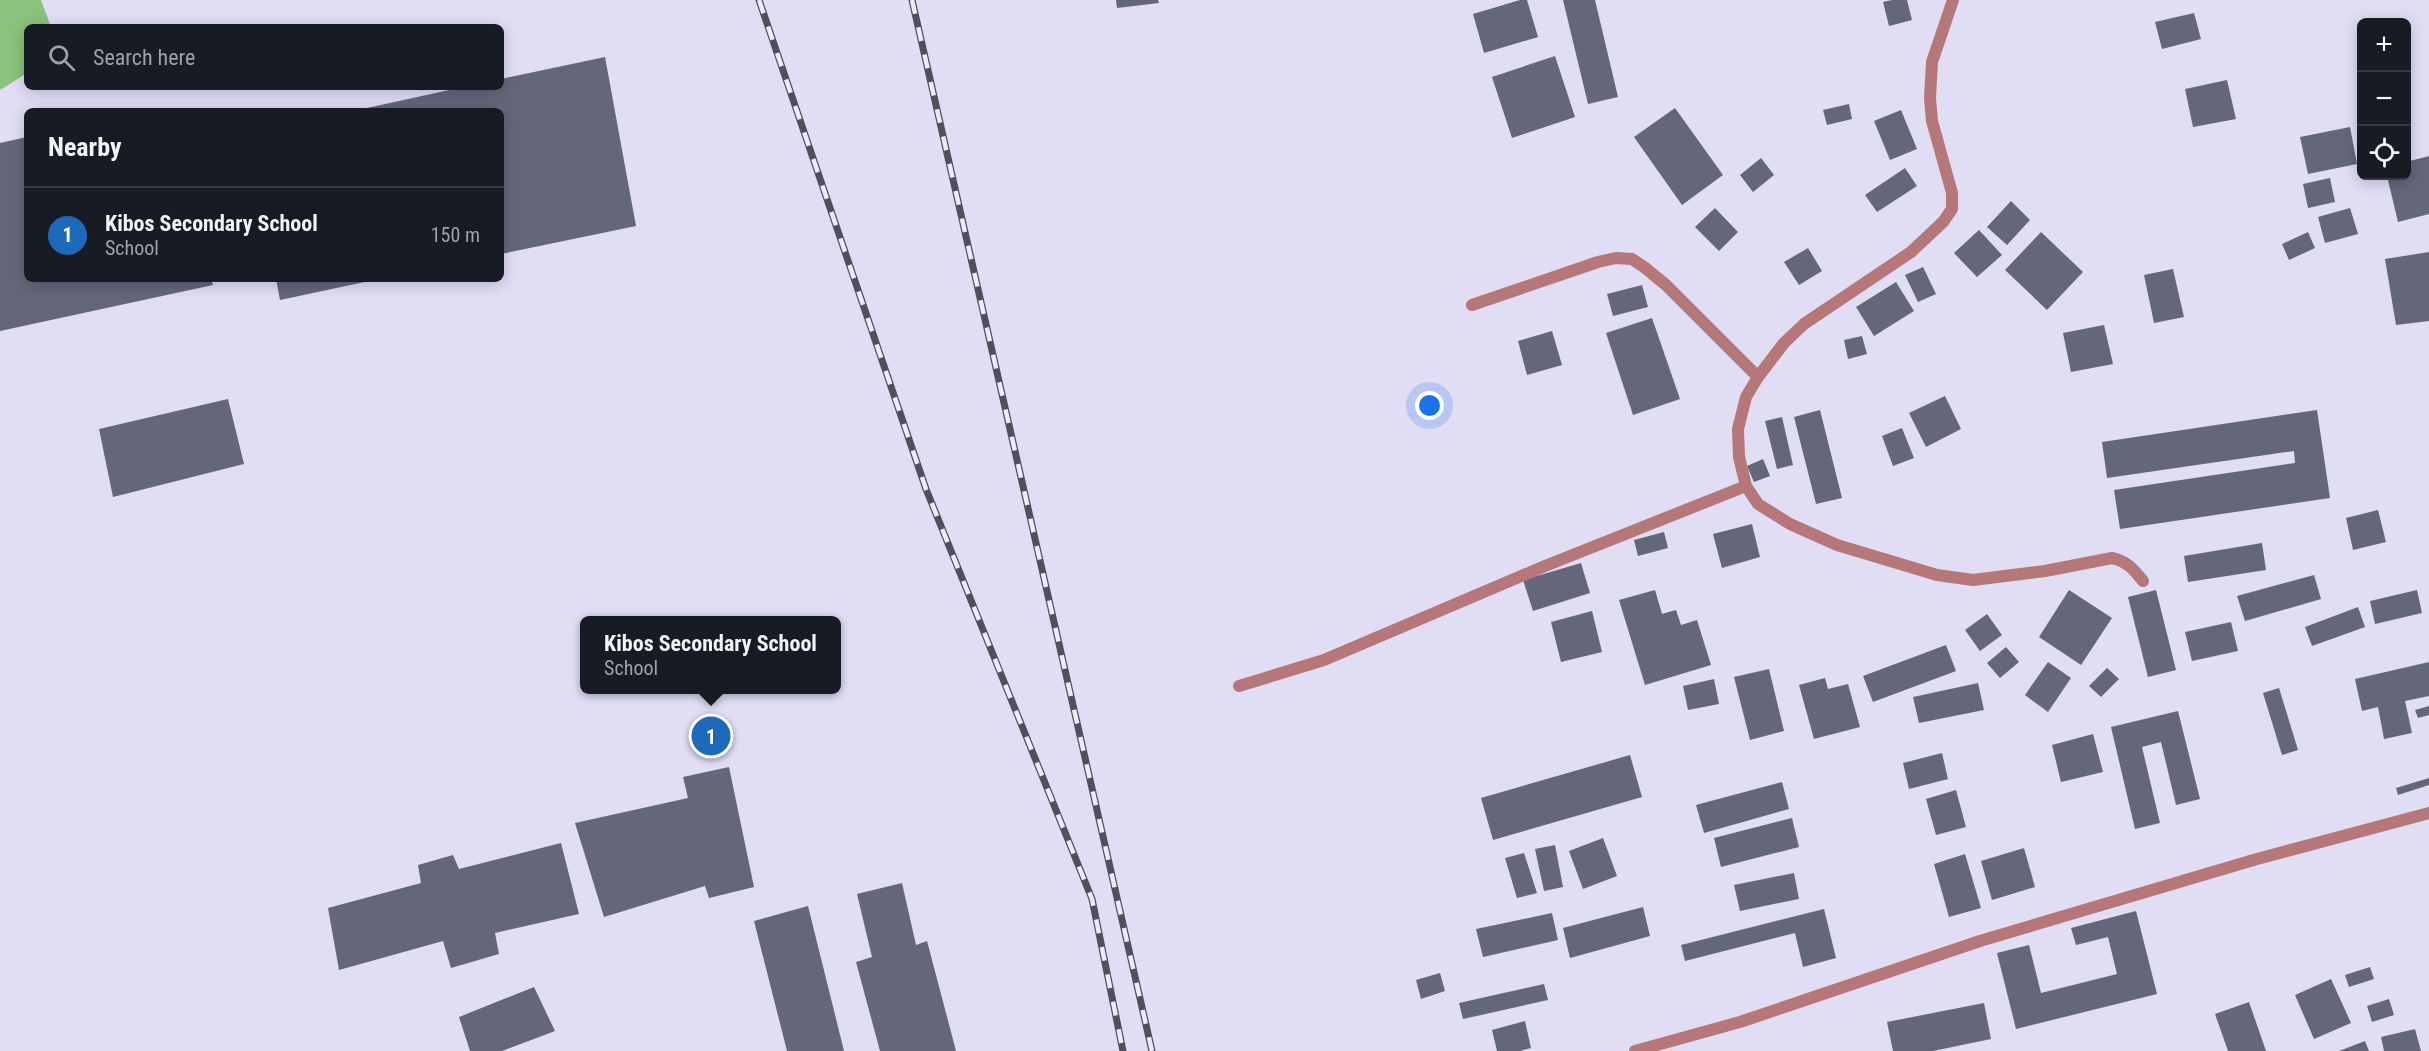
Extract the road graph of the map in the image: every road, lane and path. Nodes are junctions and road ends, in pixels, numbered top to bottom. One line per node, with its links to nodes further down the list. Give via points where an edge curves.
1 (1953, 0): 3 (street, via 1932,63 1930,98 1932,121 1952,193 1952,209 1911,252 1804,324)
2 (1472, 305): 3 (street, via 1598,262 1632,259 1666,285)
3 (1758, 377): 4 (street, via 1746,398 1738,429 1738,457)
4 (1746, 486): 5 (street, via 1758,504 1790,524 1837,545 1937,575 1973,580 2112,558 2133,568); 6 (street, via 1324,660)
5 (2143, 581)
6 (1239, 686)
7 (2429, 813): 8 (street, via 1980,941 1740,1022)
8 (1635, 1051)

